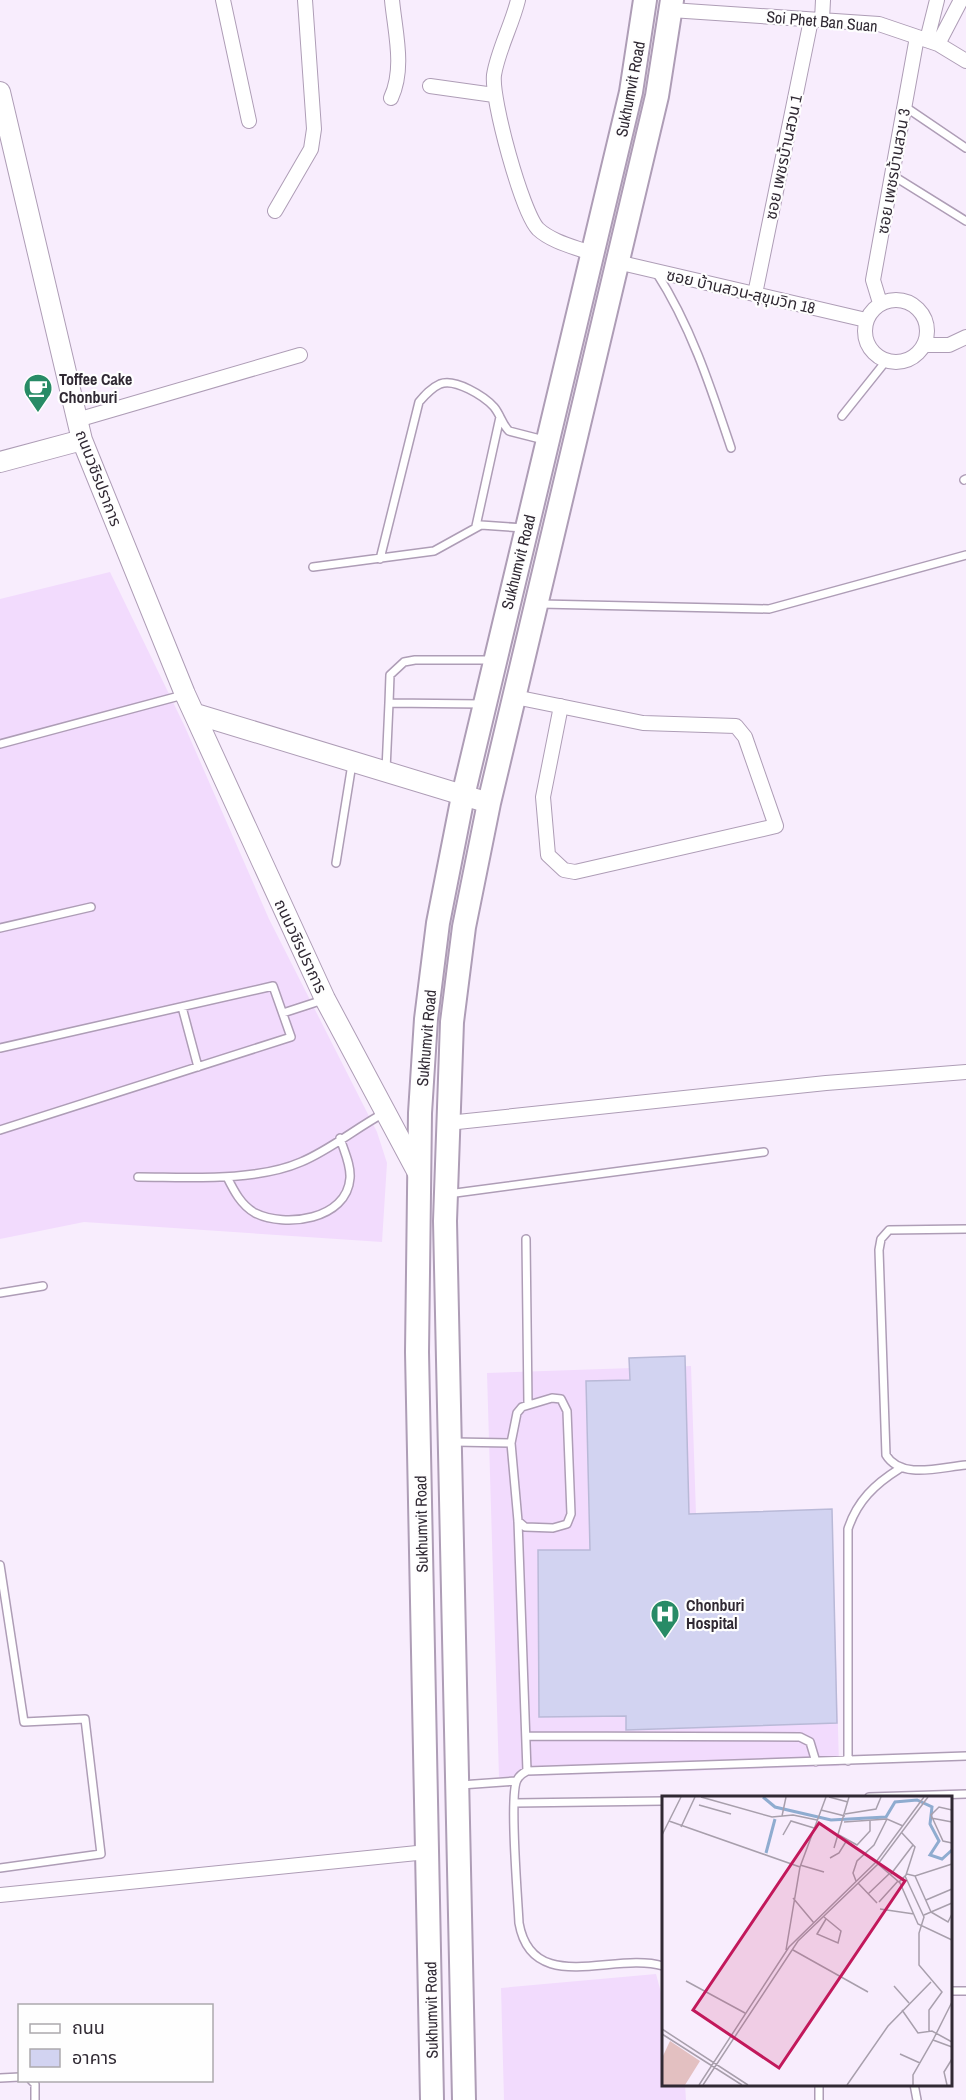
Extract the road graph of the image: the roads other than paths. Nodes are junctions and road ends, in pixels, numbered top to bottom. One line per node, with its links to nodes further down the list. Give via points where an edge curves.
1 (224, 0): 18 (street)
2 (304, 0): 21 (street, via 314,129 311,149)
3 (392, 0): 16 (street, via 399,67)
4 (518, 0): 15 (street, via 494,75)
5 (645, 0): 24 (main road, Sukhumvit Road, via 631,92)
6 (823, 0): 10 (street, ซอย เพชรบ้านสวน 1)
7 (937, 0): 11 (street)
8 (961, 0): 11 (street)
9 (671, 5): 10 (street, Soi Phet Ban Suan); 23 (main road, Sukhumvit Road, via 657,96)
10 (816, 20): 11 (street, Soi Phet Ban Suan, via 879,24); 26 (street, ซอย เพชรบ้านสวน 1)
11 (928, 40): 12 (street, Soi Phet Ban Suan); 17 (street, ซอย เพชรบ้านสวน 3)
12 (966, 61)
13 (430, 86): 15 (street)
14 (0, 92): 35 (street, ถนนวชิรปราการ)
15 (494, 94): 24 (street, via 532,220 549,237)
16 (391, 98)
17 (904, 106): 19 (lane); 20 (street, ซอย เพชรบ้านสวน 3)
18 (249, 121)
19 (966, 148)
20 (892, 175): 22 (lane); 27 (street, ซอย เพชรบ้านสวน 3, via 873,280)
21 (275, 211)
22 (966, 221)
23 (616, 262): 25 (street, ซอย บ้านสวน-สุขุมวิท 18); 45 (main road, Sukhumvit Road)
24 (590, 265): 37 (main road, Sukhumvit Road)
25 (656, 272): 26 (street, ซอย บ้านสวน-สุขุมวิท 18); 38 (lane, via 672,296 705,372)
26 (755, 294): 28 (street, ซอย บ้านสวน-สุขุมวิท 18)
27 (880, 303): 28 (street); 30 (street, via 900,300 917,308 927,325)
28 (866, 320): 32 (street, via 865,340)
29 (966, 337): 30 (street, via 949,345)
30 (924, 345): 32 (street, via 904,361)
31 (300, 355): 35 (street)
32 (886, 361): 33 (lane)
33 (842, 416)
34 (500, 417): 37 (lane, via 509,431); 40 (lane); 43 (lane, via 482,397 452,383 441,383 419,402)
35 (77, 420): 36 (street, ถนนวชิรปราการ)
36 (82, 440): 39 (street); 47 (street, ถนนวชิรปราการ)
37 (548, 441): 41 (main road, Sukhumvit Road)
38 (731, 448)
39 (0, 462)
40 (476, 526): 41 (lane); 43 (lane, via 434,551)
41 (527, 528): 46 (main road, Sukhumvit Road)
42 (966, 555): 45 (lane, via 769,609)
43 (380, 559): 44 (lane)
44 (313, 567)
45 (537, 604): 48 (main road, Sukhumvit Road)
46 (494, 660): 49 (lane, via 404,662 390,675); 50 (main road, Sukhumvit Road)
47 (185, 694): 52 (street, ถนนวชิรปราการ); 53 (lane)
48 (515, 697): 51 (street); 57 (main road, Sukhumvit Road)
49 (389, 704): 50 (lane); 55 (lane)
50 (484, 704): 56 (main road, Sukhumvit Road)
51 (561, 706): 51 (street, via 543,797 548,855 564,870 575,872 776,826 745,737 736,726 643,723)
52 (196, 714): 54 (street); 61 (street, ถนนวชิรปราการ)
53 (0, 744)
54 (353, 761): 55 (street); 58 (lane)
55 (386, 772): 56 (street)
56 (463, 796): 57 (street); 72 (main road, Sukhumvit Road, via 438,922 426,1020)
57 (489, 803): 68 (main road, Sukhumvit Road, via 464,927 452,1022)
58 (336, 863)
59 (91, 907): 60 (lane)
60 (0, 928)
61 (326, 999): 63 (lane); 67 (street, ถนนวชิรปราการ)
62 (182, 1007): 63 (lane, via 273,986); 64 (lane); 65 (lane)
63 (283, 1013): 65 (lane, via 291,1037)
64 (0, 1048)
65 (198, 1067): 69 (lane)
66 (966, 1072): 68 (street, via 826,1083)
67 (386, 1112): 70 (lane); 72 (street, ถนนวชิรปราการ)
68 (448, 1124): 75 (main road, Sukhumvit Road)
69 (0, 1130)
70 (340, 1138): 74 (lane, via 292,1166); 74 (lane, via 349,1163 346,1191 324,1213 309,1219 257,1214 244,1206)
71 (764, 1152): 75 (lane)
72 (418, 1173): 98 (main road, Sukhumvit Road, via 417,1352)
73 (138, 1177): 74 (lane)
74 (227, 1177)
75 (446, 1195): 81 (main road, Sukhumvit Road)
76 (966, 1229): 84 (lane, via 889,1230 881,1239 886,1455)
77 (526, 1239): 80 (lane)
78 (43, 1286): 79 (lane)
79 (0, 1293)
80 (528, 1404): 82 (lane, via 517,1413); 85 (lane, via 552,1398 561,1399 566,1405 571,1514 567,1524 553,1528 525,1527)
81 (449, 1442): 82 (lane); 93 (main road, Sukhumvit Road)
82 (512, 1443): 85 (lane)
83 (966, 1466): 84 (lane)
84 (899, 1469): 89 (lane, via 865,1496 848,1529)
85 (518, 1521): 87 (lane)
86 (0, 1565): 99 (lane, via 24,1722 84,1719 101,1854)
87 (526, 1736): 90 (lane, via 800,1737 810,1742); 91 (lane)
88 (966, 1756): 89 (lane)
89 (848, 1761): 90 (lane)
90 (816, 1762): 91 (lane)
91 (527, 1771): 92 (lane)
92 (516, 1781): 93 (lane); 97 (lane)
93 (457, 1785): 108 (main road, Sukhumvit Road)
94 (966, 1794): 95 (lane)
95 (901, 1796)
96 (662, 1801): 97 (lane)
97 (515, 1803): 101 (lane, via 519,1923 528,1949 537,1958 562,1967 644,1962)
98 (427, 1852): 100 (street); 107 (main road, Sukhumvit Road)
99 (0, 1868)
100 (0, 1895)
101 (662, 1966)
102 (18, 2077): 103 (lane)
103 (0, 2078)
104 (33, 2082): 106 (lane)
105 (914, 2085): 109 (lane)
106 (35, 2100)
107 (432, 2100)
108 (464, 2100)
109 (917, 2100)

